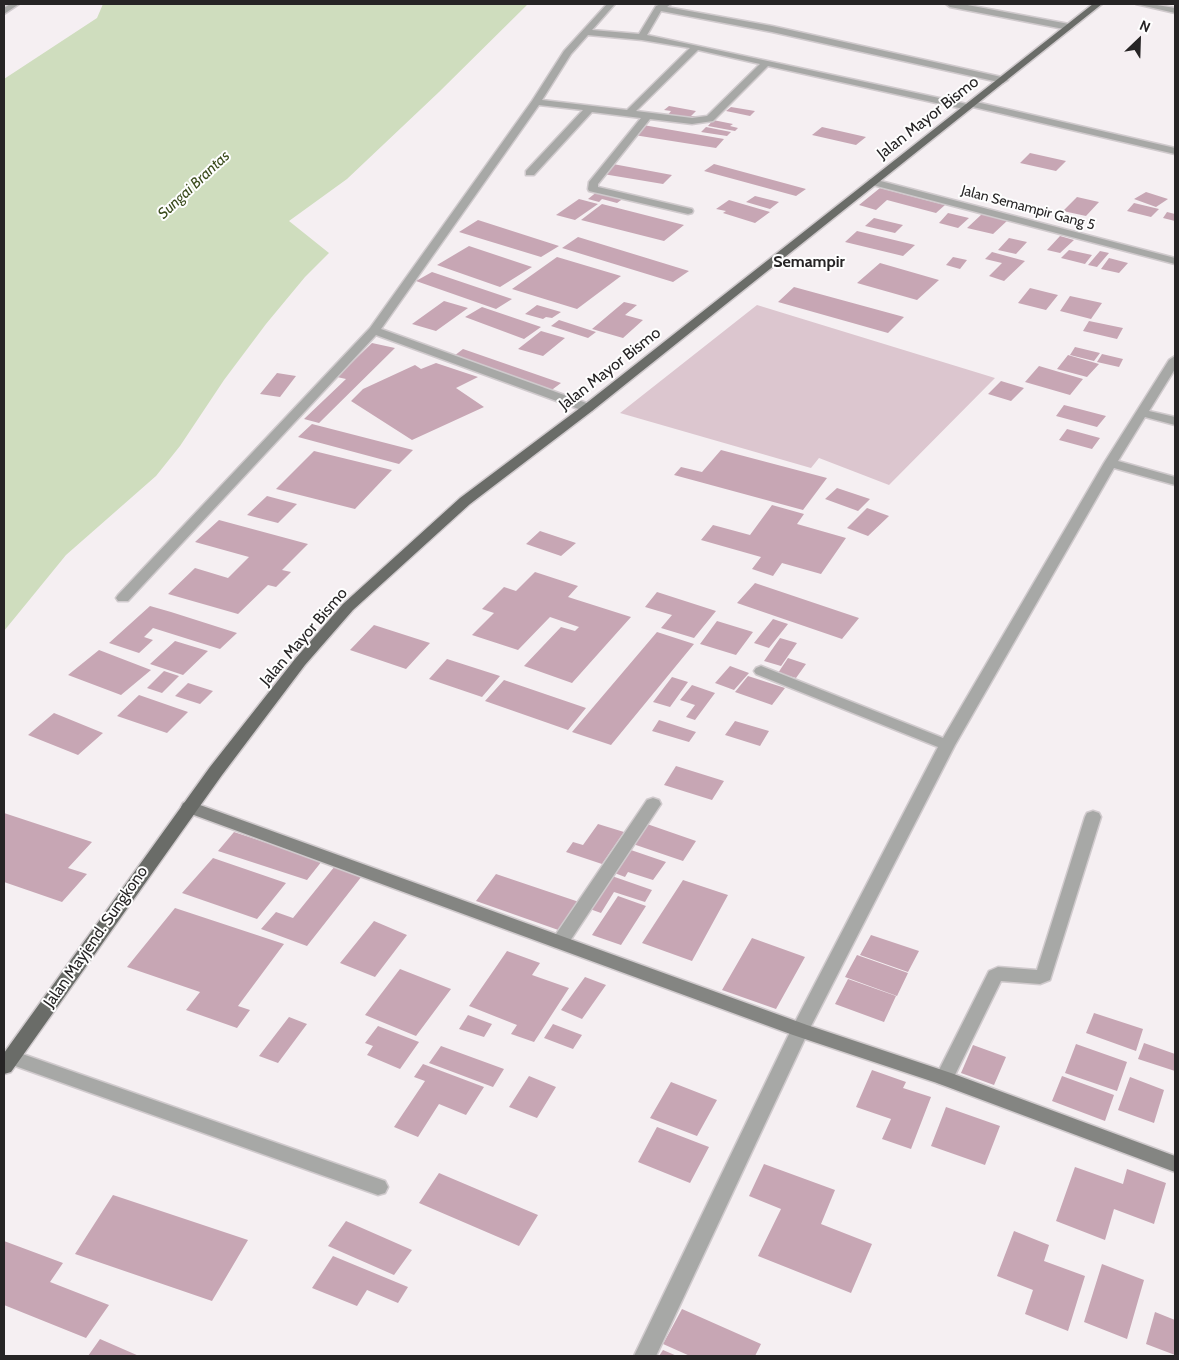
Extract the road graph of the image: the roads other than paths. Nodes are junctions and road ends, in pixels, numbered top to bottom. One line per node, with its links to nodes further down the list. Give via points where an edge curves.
1 (15, 4): 8 (street)
2 (611, 4): 10 (street)
3 (950, 4): 9 (street)
4 (1098, 4): 9 (main road, Jalan Mayor Bismo)
5 (1140, 4): 7 (street)
6 (663, 6): 11 (street); 14 (street)
7 (1175, 11)
8 (4, 12)
9 (1069, 27): 14 (main road, Jalan Mayor Bismo)
10 (587, 32): 11 (street); 15 (street, via 567,53)
11 (642, 37): 12 (street)
12 (696, 47): 13 (street); 18 (street)
13 (766, 63): 16 (street); 19 (street, via 710,119 692,121)
14 (1003, 80): 16 (main road, Jalan Mayor Bismo)
15 (536, 102): 17 (street); 25 (street)
16 (970, 106): 20 (street); 22 (main road, Jalan Mayor Bismo)
17 (590, 108): 18 (street); 21 (street)
18 (630, 112): 19 (street)
19 (648, 115): 23 (street, via 593,189)
20 (1175, 151)
21 (530, 173)
22 (873, 182): 24 (street, Jalan Semampir Gang 5); 27 (main road, Jalan Mayor Bismo)
23 (688, 211)
24 (1175, 261)
25 (374, 330): 27 (street); 32 (street)
26 (1175, 360): 28 (street)
27 (588, 408): 36 (main road, Jalan Mayor Bismo, via 465,501 348,607 300,662)
28 (1142, 413): 29 (street); 30 (street)
29 (1175, 421)
30 (1110, 463): 31 (street); 34 (street)
31 (1175, 480)
32 (123, 598)
33 (761, 671): 34 (street)
34 (947, 745): 39 (street)
35 (653, 804): 38 (street)
36 (189, 807): 38 (street); 40 (main road, Jalan Mayjend. Sungkono)
37 (1093, 817): 41 (street, via 1044,974 994,976)
38 (560, 942): 39 (street)
39 (800, 1030): 41 (street); 44 (street)
40 (8, 1062): 43 (street)
41 (944, 1078): 42 (street)
42 (1175, 1164)
43 (378, 1187)
44 (645, 1356)

